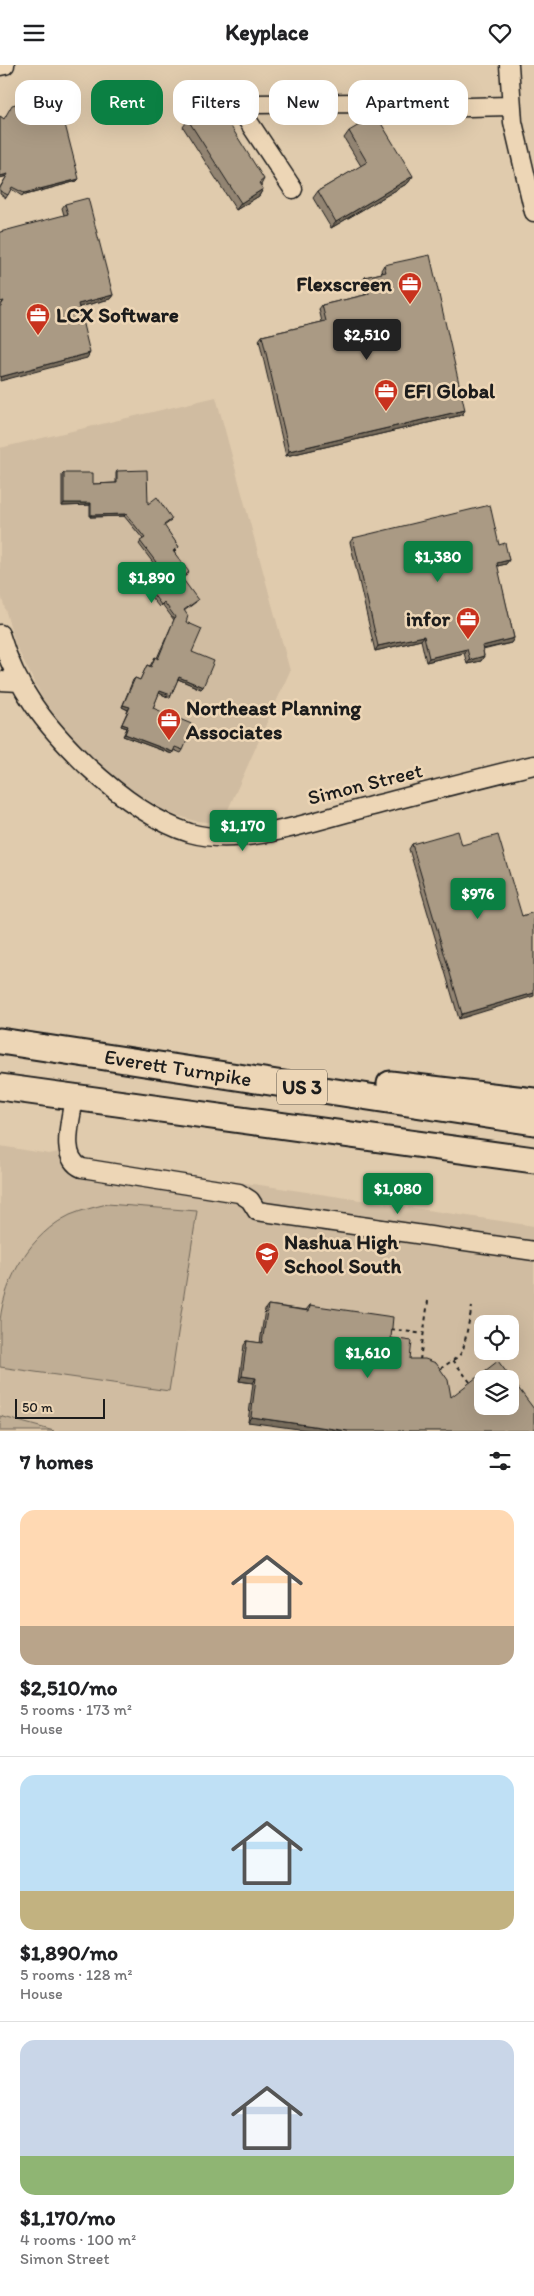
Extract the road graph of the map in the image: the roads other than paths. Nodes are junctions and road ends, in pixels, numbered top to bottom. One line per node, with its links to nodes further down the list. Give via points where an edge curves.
1 (5, 65): 3 (street)
2 (509, 65): 4 (street)
3 (0, 66)
4 (510, 106): 5 (street, via 254,105 249,108 246,118); 6 (street)
5 (293, 189)
6 (534, 212)
7 (0, 634): 9 (street, Simon Street)
8 (0, 681): 9 (street)
9 (20, 682): 10 (street, Simon Street, via 46,724 105,782 164,823 192,833 220,837 276,830)
10 (534, 765)
11 (0, 1041): 12 (highway, Everett Turnpike / US 3)
12 (69, 1051): 15 (highway); 16 (highway, Everett Turnpike / US 3)
13 (0, 1087): 14 (highway, Everett Turnpike / US 3)
14 (74, 1097): 17 (highway, Everett Turnpike / US 3); 18 (street, via 68,1150 70,1159 79,1167 239,1193 250,1200 257,1211)
15 (534, 1101)
16 (534, 1122)
17 (534, 1161)
18 (534, 1251)

